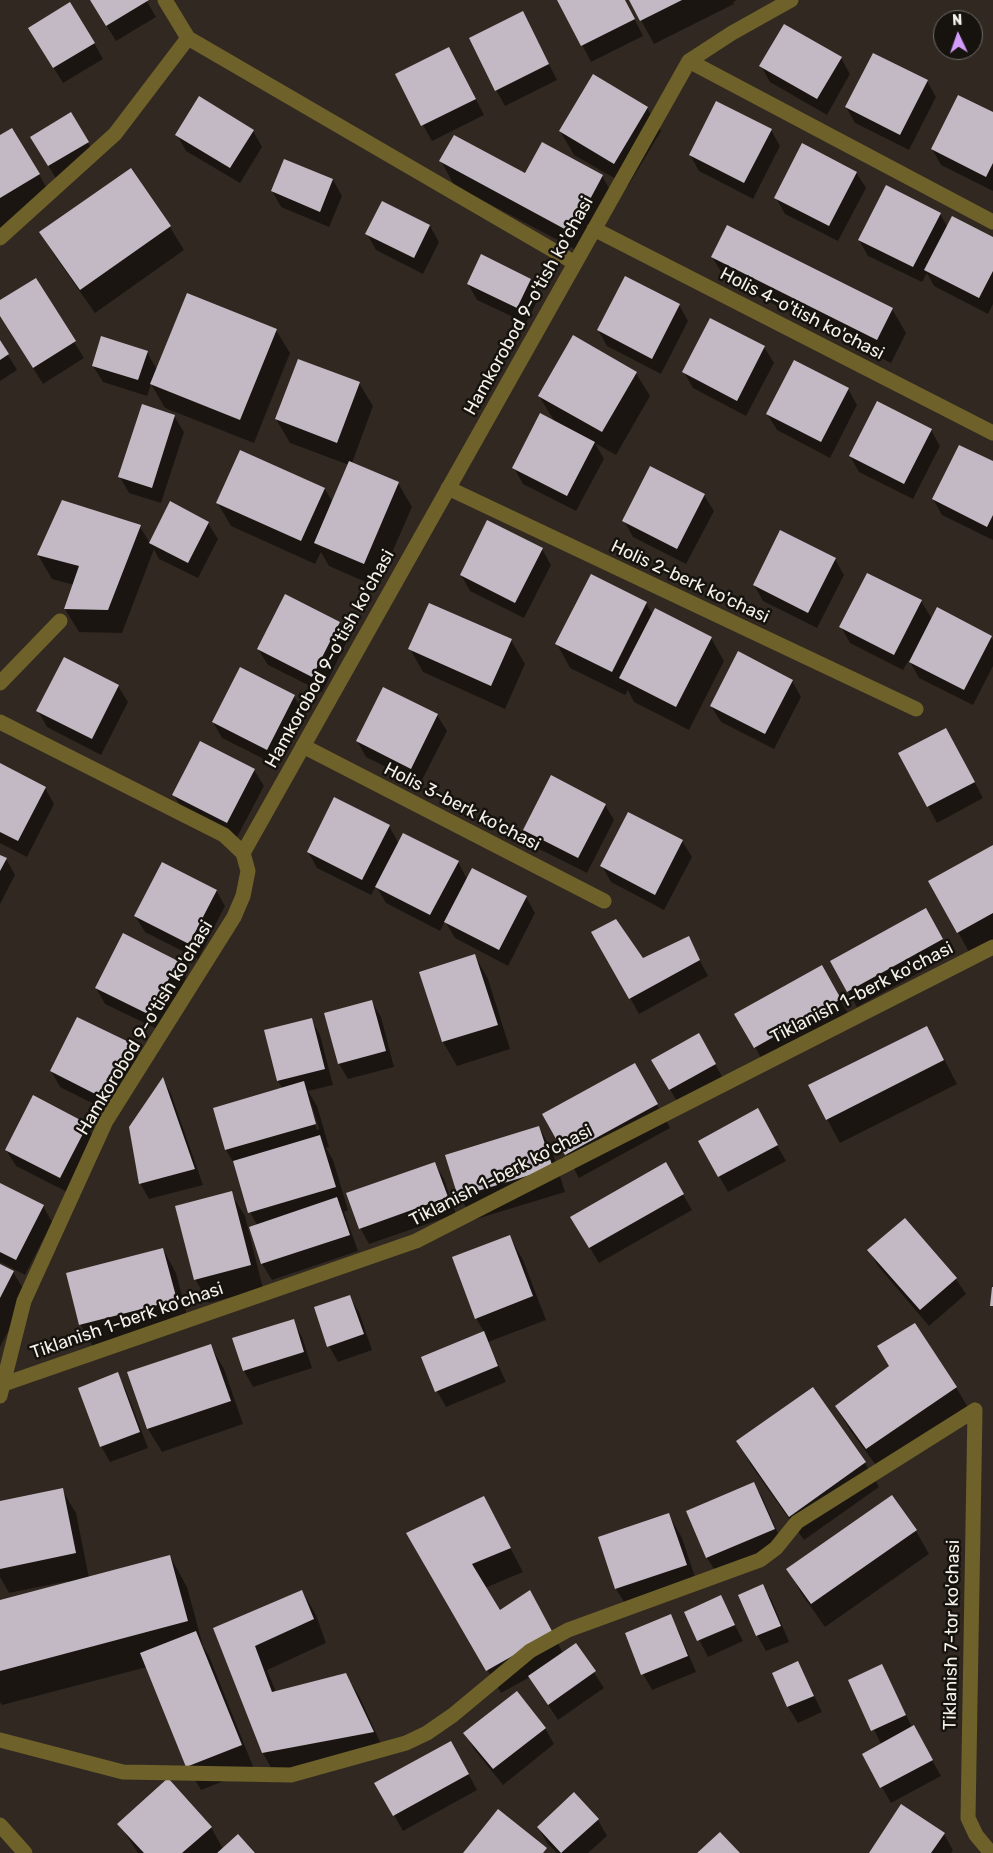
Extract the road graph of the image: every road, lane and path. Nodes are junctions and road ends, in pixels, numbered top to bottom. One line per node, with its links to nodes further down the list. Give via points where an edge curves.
1 (165, 0): 3 (street)
2 (791, 0): 4 (street, Hamkorobod 9-o'tish ko'chasi)
3 (188, 38): 7 (street, via 115,134); 8 (street)
4 (689, 61): 5 (street); 6 (street, Hamkorobod 9-o'tish ko'chasi)
5 (993, 222)
6 (594, 229): 8 (street, Hamkorobod 9-o'tish ko'chasi); 9 (street, Holis 4-o'tish ko'chasi)
7 (0, 238)
8 (575, 263): 10 (street, Hamkorobod 9-o'tish ko'chasi)
9 (993, 433)
10 (448, 488): 13 (street, Holis 2-berk ko'chasi); 15 (street, Hamkorobod 9-o'tish ko'chasi)
11 (60, 621): 12 (street)
12 (0, 683)
13 (916, 709)
14 (0, 722): 16 (street, via 224,835)
15 (303, 746): 16 (street, Hamkorobod 9-o'tish ko'chasi); 17 (street, Holis 3-berk ko'chasi)
16 (243, 853): 19 (street, Hamkorobod 9-o'tish ko'chasi, via 248,871 234,917 106,1121 24,1301)
17 (604, 901)
18 (993, 947): 19 (street, Tiklanish 1-berk ko'chasi, via 416,1241)
19 (2, 1390)
20 (0, 1740): 23 (street, Tiklanish 7-tor ko'chasi, via 123,1772 291,1775 406,1743 453,1715 530,1651 568,1630 760,1560 776,1548 798,1522 975,1410 968,1818 976,1835)
21 (0, 1824): 22 (street)
22 (25, 1853)
23 (991, 1853)

